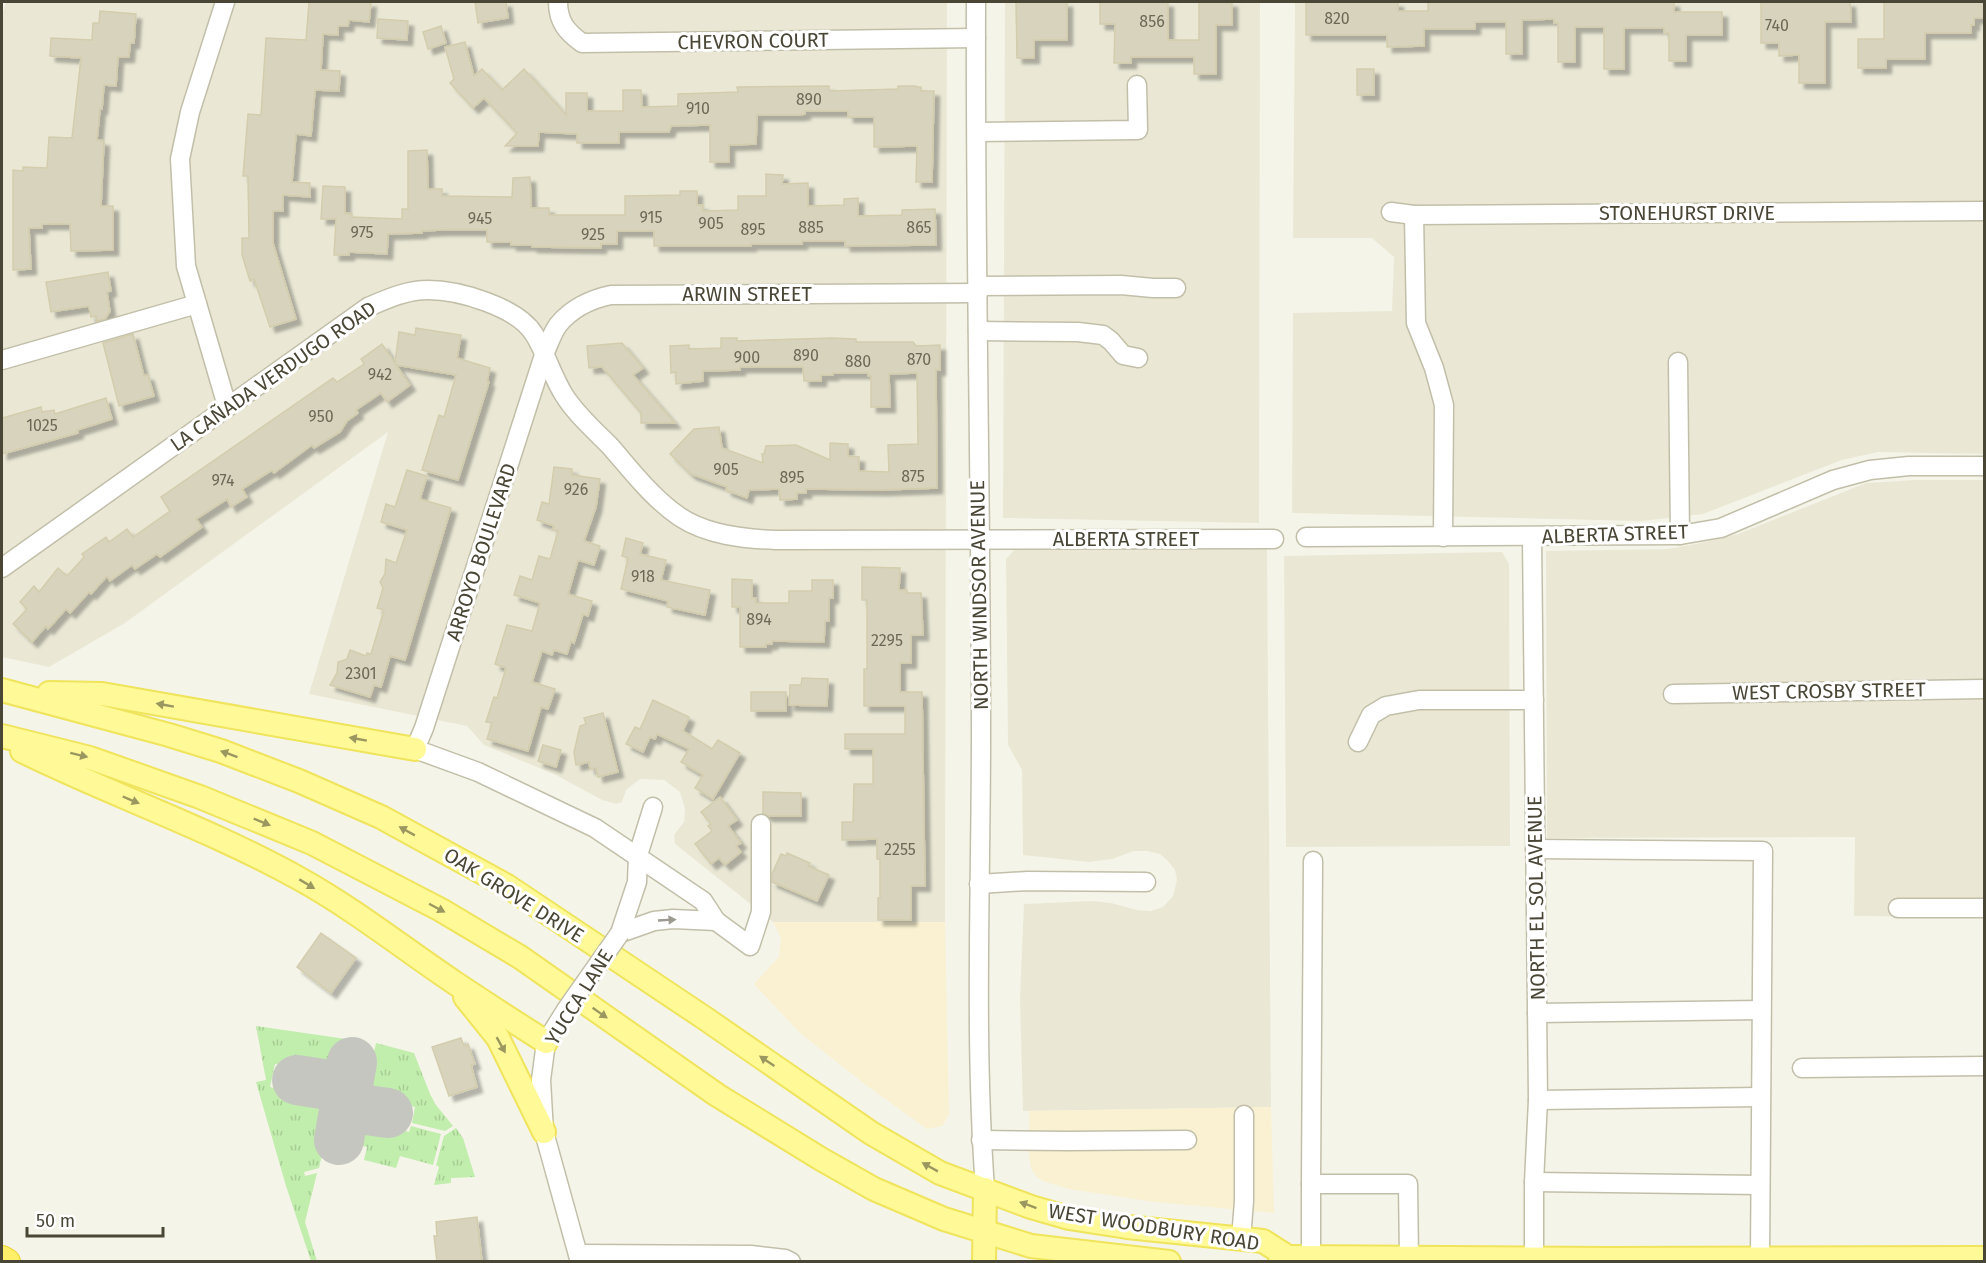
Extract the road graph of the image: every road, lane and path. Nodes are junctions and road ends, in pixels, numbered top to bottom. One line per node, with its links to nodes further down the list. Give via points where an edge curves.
1 (225, 2): 12 (street, via 190,112 180,159 186,266)
2 (558, 2): 4 (street, CHEVRON COURT, via 567,32 582,44)
3 (976, 2): 4 (street, NORTH WINDSOR AVENUE)
4 (976, 38): 6 (street, NORTH WINDSOR AVENUE)
5 (1137, 85): 6 (street, via 1138,130)
6 (976, 132): 11 (street, NORTH WINDSOR AVENUE)
7 (1984, 211): 9 (street, STONEHURST DRIVE)
8 (1391, 212): 9 (street, STONEHURST DRIVE)
9 (1414, 214): 22 (street, via 1416,323 1444,405)
10 (1176, 288): 11 (street, ARWIN STREET, via 1121,285)
11 (978, 289): 13 (street, NORTH WINDSOR AVENUE); 14 (street, ARWIN STREET, via 611,295 595,298 558,325)
12 (197, 304): 16 (street); 18 (street)
13 (978, 331): 15 (street, via 1103,335 1123,355); 25 (street, NORTH WINDSOR AVENUE)
14 (544, 355): 18 (street, LA CAÑADA VERDUGO ROAD, via 534,333 519,318 494,305 460,294 428,290 398,294 368,307); 25 (street, LA CAÑADA VERDUGO ROAD, via 565,397 653,494 680,517 705,529 756,540); 34 (street, ARROYO BOULEVARD)
15 (1138, 358)
16 (2, 360)
17 (1678, 362): 20 (street)
18 (227, 406): 26 (street, LA CAÑADA VERDUGO ROAD)
19 (1984, 466): 20 (street, ALBERTA STREET, via 1870,470 1833,480 1721,528)
20 (1680, 535): 23 (street, ALBERTA STREET)
21 (1305, 537): 22 (street, ALBERTA STREET)
22 (1443, 537): 23 (street, ALBERTA STREET)
23 (1532, 537): 30 (street, NORTH EL SOL AVENUE)
24 (1274, 539): 25 (street, ALBERTA STREET)
25 (978, 540): 41 (street, NORTH WINDSOR AVENUE)
26 (2, 568)
27 (1984, 689): 29 (street, WEST CROSBY STREET)
28 (7, 690): 34 (main road, one-way to 28, via 102,694); 61 (main road, OAK GROVE DRIVE, one-way to 28, via 940,1173 871,1133 507,886 381,817 221,751)
29 (1674, 694)
30 (1534, 700): 33 (street, via 1419,700 1386,705 1371,715); 37 (street, NORTH EL SOL AVENUE)
31 (2, 736): 62 (main road, one-way to 62, via 90,758 312,843 441,910 520,957 717,1095 821,1159 874,1189 944,1220)
32 (2, 741): 46 (main road, one-way to 46, via 242,848 363,918)
33 (1358, 742)
34 (415, 748): 38 (street, via 526,793)
35 (653, 807): 38 (street, YUCCA LANE)
36 (761, 824): 44 (street, via 761,912 750,946)
37 (1535, 849): 47 (street, via 1763,851); 48 (street, NORTH EL SOL AVENUE)
38 (638, 855): 44 (street, via 703,901); 45 (street, YUCCA LANE, via 637,882)
39 (1313, 861): 59 (street)
40 (1146, 882): 41 (street)
41 (979, 884): 56 (street, NORTH WINDSOR AVENUE)
42 (1898, 908): 43 (street)
43 (1984, 908)
44 (716, 921): 45 (street, one-way to 44, via 654,921)
45 (620, 933): 49 (street, YUCCA LANE, bridge)
46 (453, 981): 49 (main road); 55 (main road, one-way to 55, via 498,1038)
47 (1761, 1010): 48 (street); 52 (street)
48 (1537, 1013): 53 (street, NORTH EL SOL AVENUE)
49 (546, 1042): 55 (street, YUCCA LANE, via 541,1080)
50 (1984, 1066): 51 (street)
51 (1802, 1068)
52 (1760, 1096): 53 (street); 60 (street)
53 (1538, 1100): 58 (street, NORTH EL SOL AVENUE)
54 (1244, 1115): 63 (street)
55 (544, 1132): 64 (street, YUCCA LANE)
56 (981, 1140): 57 (street); 61 (street, NORTH WINDSOR AVENUE)
57 (1187, 1140)
58 (1534, 1182): 60 (street); 66 (street, NORTH EL SOL AVENUE)
59 (1311, 1184): 65 (street); 69 (street, via 1408,1184)
60 (1760, 1185): 70 (street)
61 (985, 1189): 62 (main road); 63 (main road, WEST WOODBURY ROAD, one-way to 61, via 1069,1218)
62 (985, 1232): 76 (main road); 77 (main road, WEST WOODBURY ROAD, via 1031,1246)
63 (1241, 1239): 71 (main road, WEST WOODBURY ROAD, via 1263,1241)
64 (579, 1258): 75 (street, via 751,1255)
65 (1311, 1258): 69 (main road, WEST WOODBURY ROAD); 71 (main road, WEST WOODBURY ROAD)
66 (1534, 1258): 69 (main road, WEST WOODBURY ROAD); 72 (main road, WEST WOODBURY ROAD)
67 (1984, 1258): 73 (main road, WEST WOODBURY ROAD)
68 (2, 1259): 74 (highway)
69 (1409, 1259)
70 (1760, 1259): 72 (main road, WEST WOODBURY ROAD); 73 (main road, WEST WOODBURY ROAD)
71 (1285, 1260)
72 (1608, 1260)
73 (1786, 1260)
74 (7, 1262)
75 (791, 1262)
76 (984, 1262)
77 (1169, 1262)

